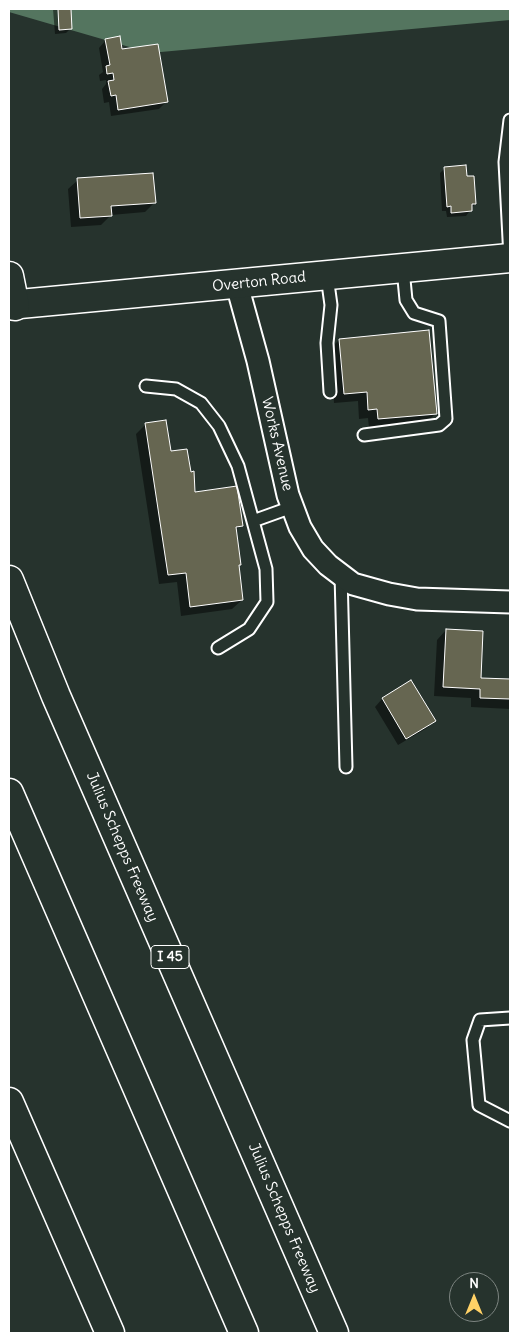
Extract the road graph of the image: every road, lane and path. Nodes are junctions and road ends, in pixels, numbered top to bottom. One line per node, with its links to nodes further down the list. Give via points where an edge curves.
1 (510, 120): 2 (lane, via 505,162)
2 (510, 258): 3 (main road, Overton Road)
3 (403, 269): 5 (main road, Overton Road); 10 (lane, via 406,300 414,313 439,321 446,419 439,425)
4 (9, 276): 7 (main road)
5 (327, 276): 6 (main road, Overton Road); 9 (lane, via 331,305 327,343)
6 (237, 284): 7 (main road, Overton Road); 11 (street, Works Avenue)
7 (11, 307)
8 (146, 386): 12 (lane, via 176,389 201,403 219,426 238,466)
9 (330, 392)
10 (364, 435)
11 (292, 507): 12 (lane); 13 (street, Works Avenue, via 313,549)
12 (253, 521): 16 (lane, via 266,569 267,602 249,629)
13 (347, 579): 15 (street, via 417,599); 17 (lane)
14 (9, 580): 24 (main road, Julius Schepps Freeway / I 45, via 56,696)
15 (510, 602)
16 (218, 648)
17 (346, 768)
18 (9, 793): 23 (main road)
19 (510, 1018): 21 (lane, via 480,1020 474,1040 479,1105)
20 (9, 1102): 22 (main road)
21 (510, 1121)
22 (110, 1333)
23 (244, 1333)
24 (334, 1333)

